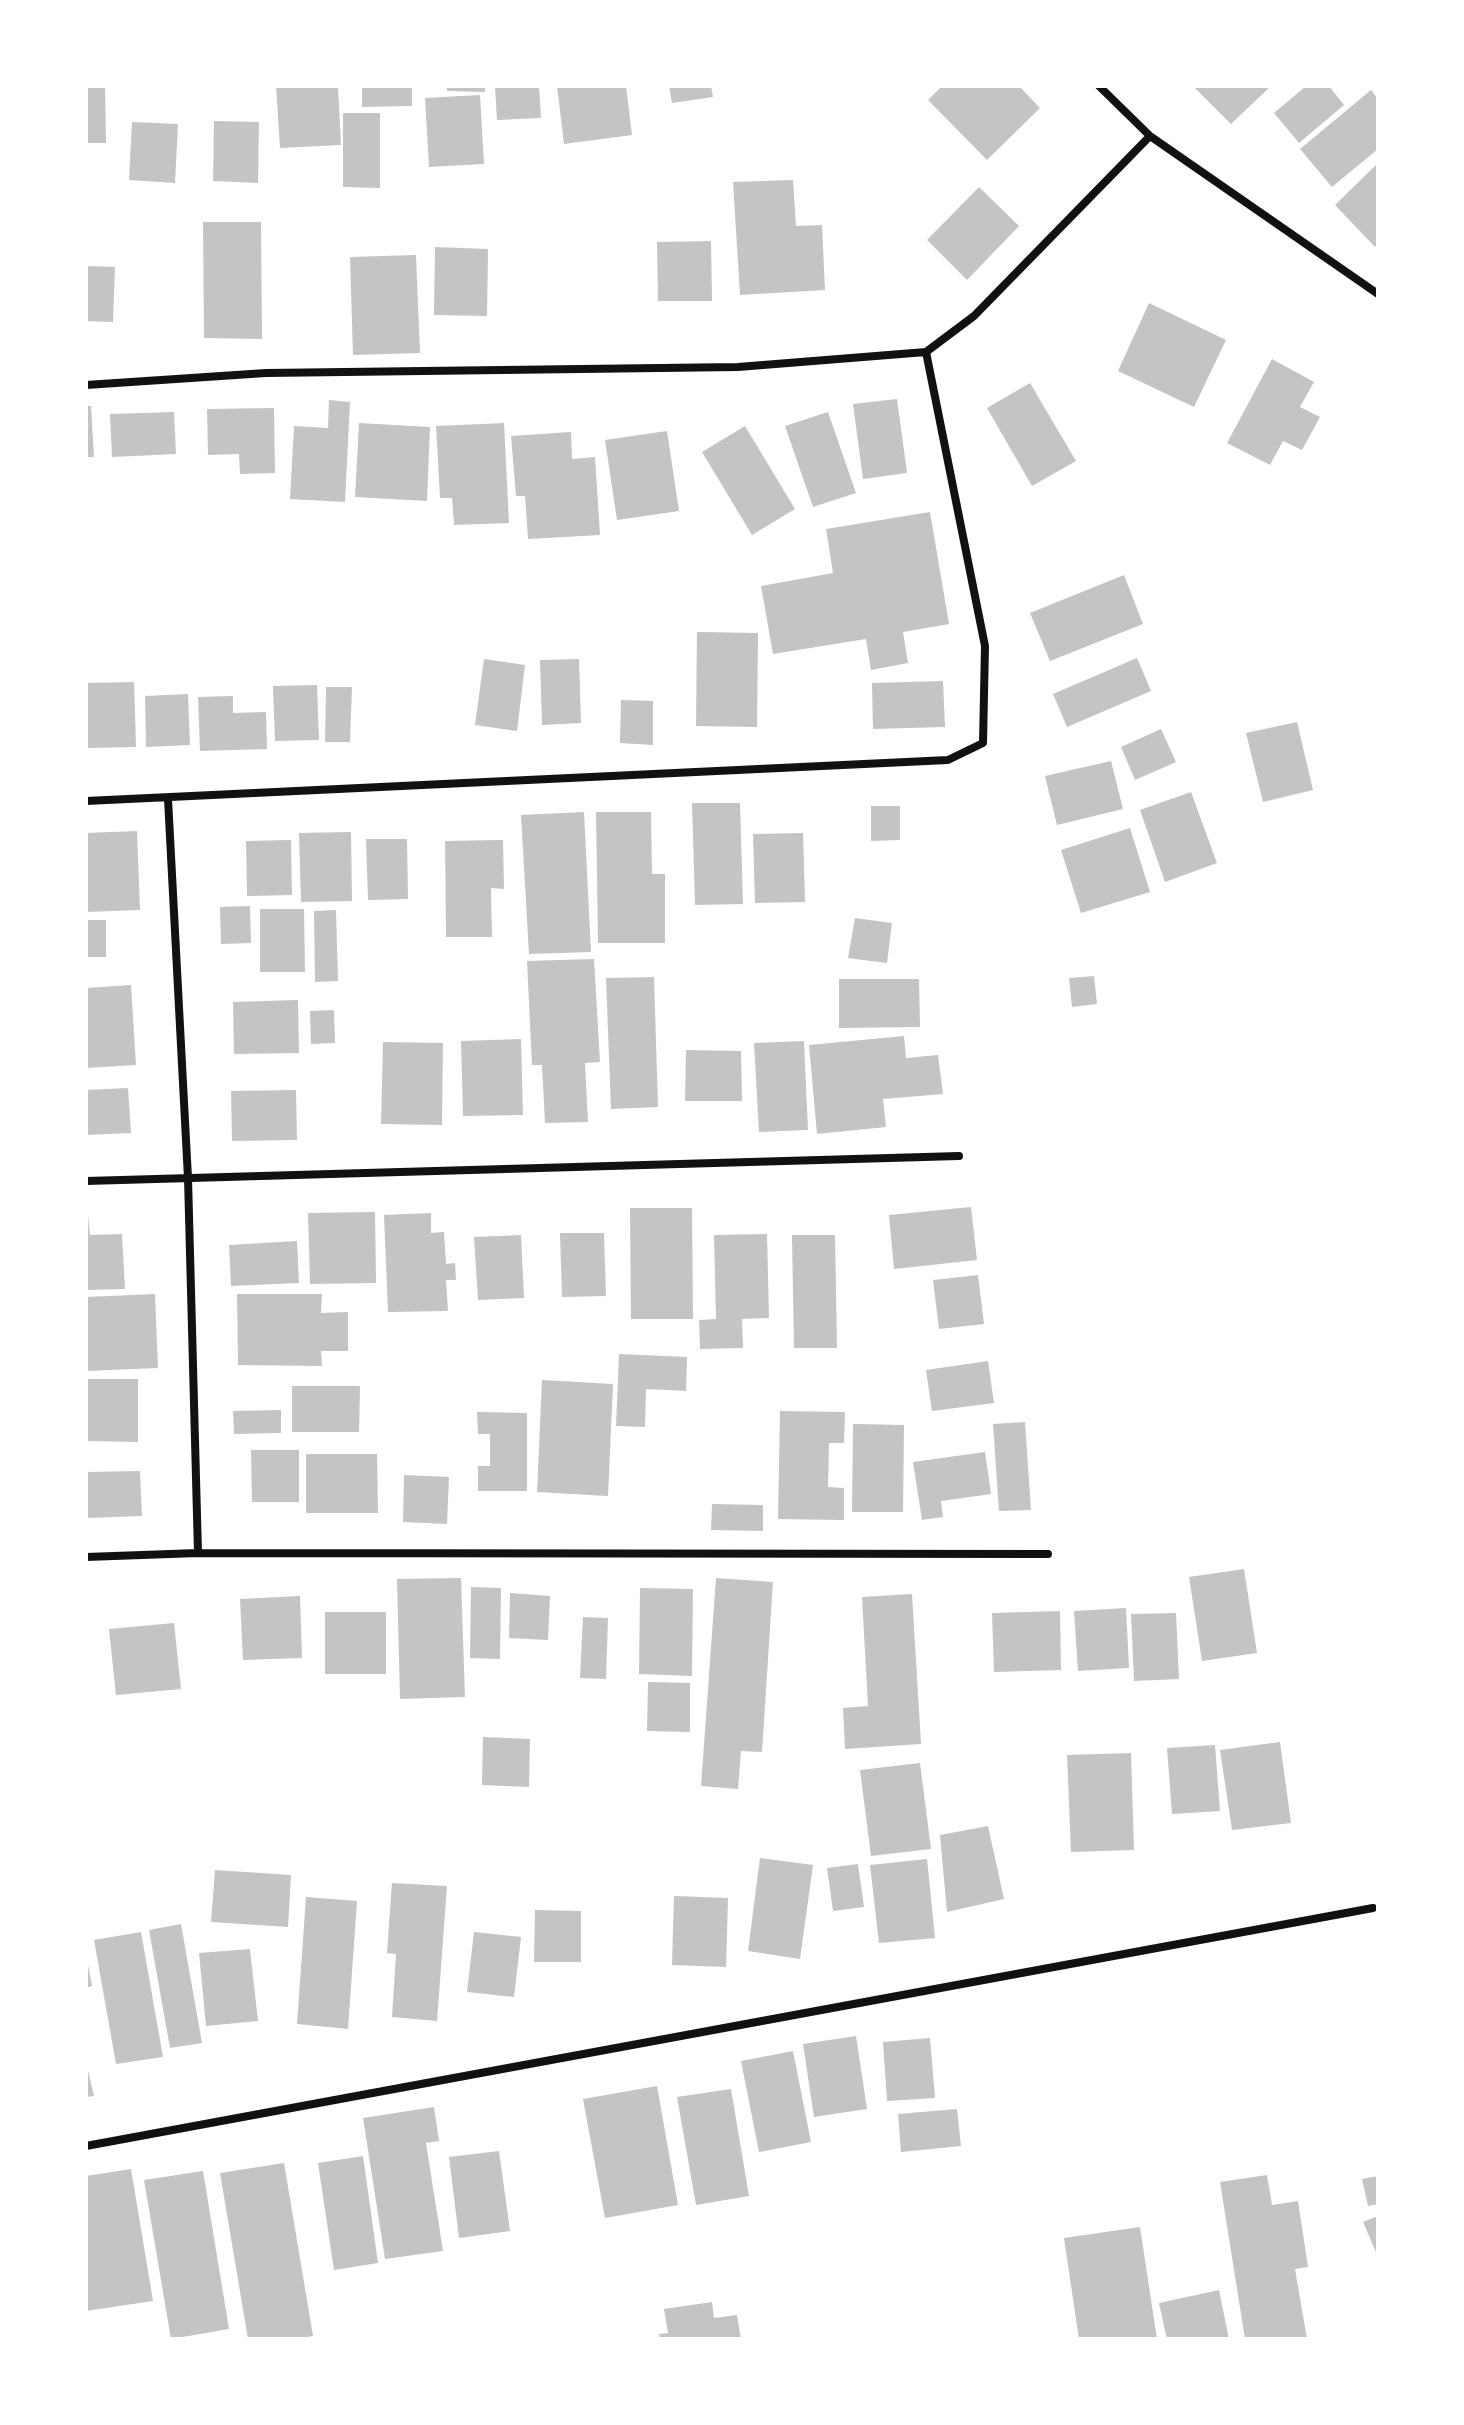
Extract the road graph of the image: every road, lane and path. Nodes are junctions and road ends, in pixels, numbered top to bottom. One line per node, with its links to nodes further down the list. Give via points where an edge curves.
1 (1099, 86): 2 (street)
2 (1150, 136): 3 (street); 4 (street, via 974,316)
3 (1378, 294)
4 (926, 352): 5 (street, via 738,367 266,373); 6 (street, via 985,646 983,743 948,760)
5 (86, 385)
6 (168, 799): 7 (street); 9 (street)
7 (86, 801)
8 (959, 1156): 9 (street)
9 (188, 1178): 10 (street); 11 (street)
10 (86, 1181)
11 (198, 1553): 12 (street); 13 (street)
12 (1048, 1554)
13 (86, 1557)
14 (1373, 1908): 15 (street)
15 (86, 2146)

